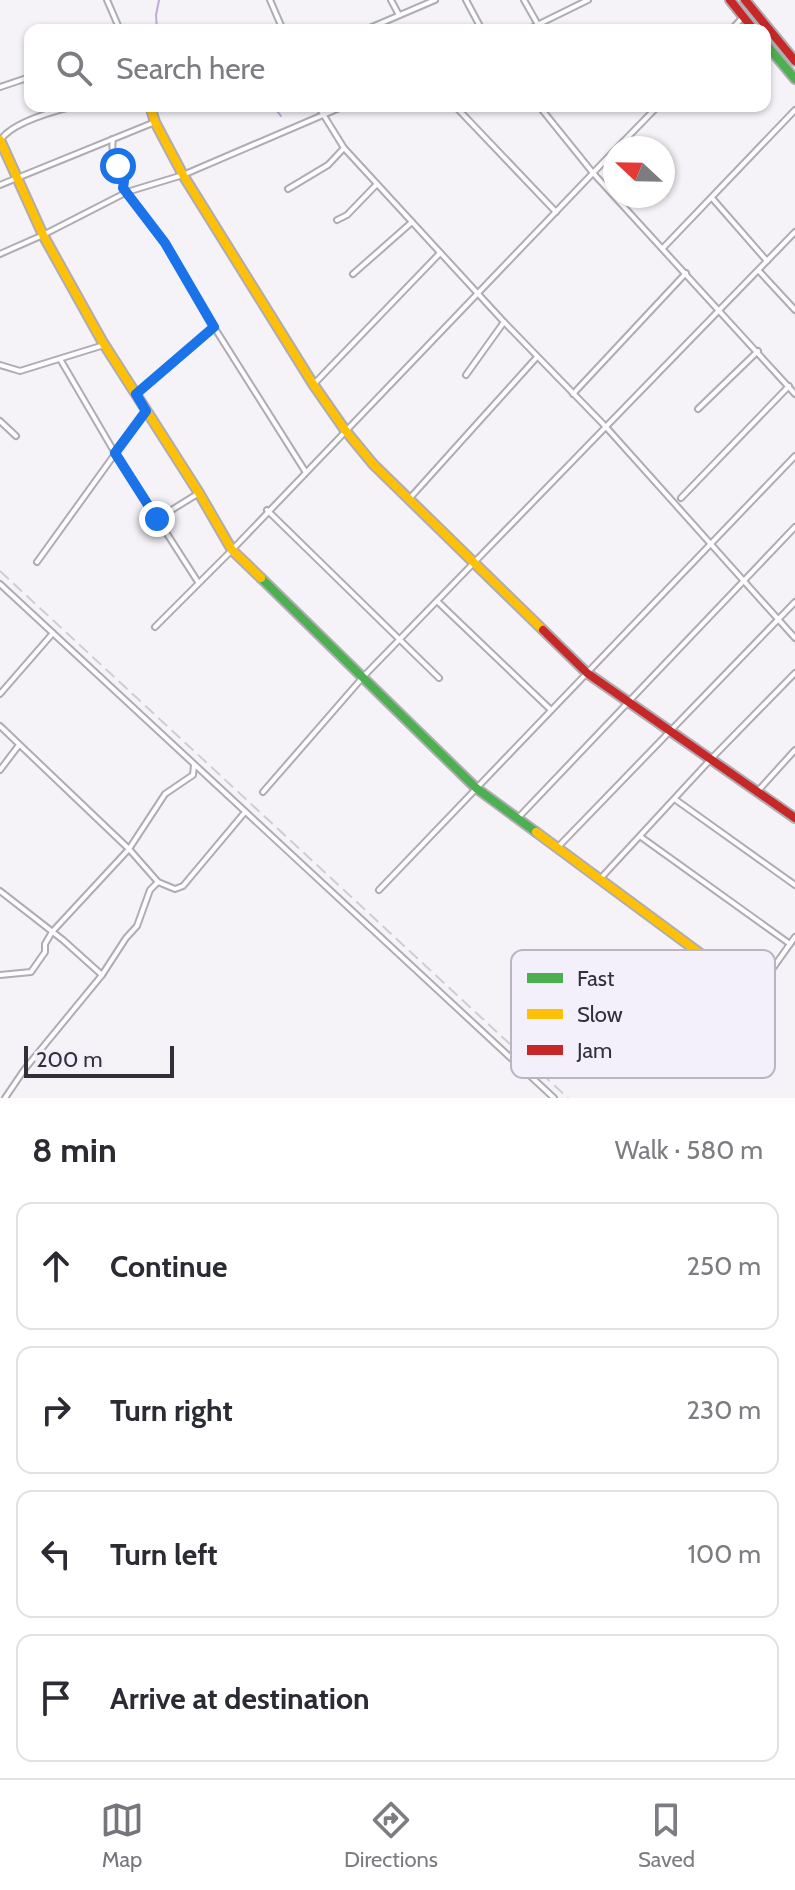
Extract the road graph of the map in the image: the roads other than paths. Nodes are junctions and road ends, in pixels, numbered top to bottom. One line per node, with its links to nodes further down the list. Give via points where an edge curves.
1 (107, 0): 12 (street)
2 (270, 0): 13 (street)
3 (391, 0): 10 (street)
4 (435, 0): 10 (street)
5 (466, 0): 15 (street)
6 (524, 0): 16 (street)
7 (588, 0): 17 (street)
8 (730, 0): 11 (street)
9 (745, 0): 20 (street)
10 (399, 15): 14 (street)
11 (743, 17): 18 (street); 19 (street)
12 (117, 24)
13 (280, 24)
14 (379, 24)
15 (479, 24)
16 (537, 24)
17 (546, 24)
18 (737, 24)
19 (749, 24)
20 (765, 24)
21 (771, 32): 23 (street)
22 (771, 50): 25 (street)
23 (795, 61)
24 (24, 79): 26 (street)
25 (795, 79)
26 (7, 84): 27 (street); 28 (street)
27 (0, 87)
28 (0, 93)
29 (795, 110): 50 (street)
30 (57, 112): 40 (street, via 13,128)
31 (152, 112): 37 (street)
32 (328, 112): 36 (street)
33 (461, 112): 51 (street)
34 (544, 112): 43 (street)
35 (652, 112): 38 (street)
36 (322, 114): 41 (street); 44 (street)
37 (155, 122): 39 (street); 44 (street)
38 (629, 136)
39 (113, 139): 45 (street); 49 (street, via 112,157)
40 (0, 140): 45 (street)
41 (344, 148): 46 (street); 48 (street, via 328,165)
42 (603, 163): 43 (street)
43 (593, 173): 51 (street); 56 (street)
44 (183, 175): 49 (street); 74 (street)
45 (17, 177): 47 (street); 55 (street)
46 (377, 184): 52 (street); 53 (street)
47 (0, 185)
48 (288, 189)
49 (127, 192): 55 (street); 67 (street, via 165,243)
50 (712, 198): 56 (street); 59 (street)
51 (556, 212): 63 (street)
52 (337, 220)
53 (412, 222): 57 (street); 62 (street)
54 (795, 232): 59 (street)
55 (43, 235): 58 (street); 68 (street)
56 (663, 248): 61 (street)
57 (440, 253): 63 (street); 74 (street)
58 (0, 254)
59 (767, 261): 60 (street)
60 (758, 270): 64 (street); 65 (street)
61 (686, 273): 64 (street); 77 (street)
62 (353, 274)
63 (477, 293): 66 (street); 83 (street)
64 (720, 309): 69 (street); 82 (street)
65 (795, 310)
66 (504, 322): 70 (street); 73 (street)
67 (214, 327): 76 (street); 87 (street)
68 (104, 345): 71 (street); 76 (street)
69 (758, 351): 75 (street); 79 (street)
70 (537, 357): 77 (street); 89 (street)
71 (60, 359): 72 (street, via 20,371); 85 (street)
72 (0, 365)
73 (466, 375)
74 (313, 384): 83 (street)
75 (789, 386): 78 (street); 90 (street)
76 (136, 394): 80 (street)
77 (573, 394): 82 (street)
78 (795, 394)
79 (698, 409)
80 (146, 411): 85 (street); 88 (street)
81 (0, 421): 84 (street)
82 (606, 427): 94 (street); 97 (street)
83 (345, 430): 87 (street); 89 (street)
84 (16, 436)
85 (115, 453): 92 (street); 96 (street)
86 (795, 456): 94 (street)
87 (305, 471): 91 (street)
88 (199, 493): 92 (street); 95 (street)
89 (410, 498): 97 (street)
90 (681, 498)
91 (267, 510): 95 (street); 107 (street)
92 (157, 519): 99 (street)
93 (795, 527): 98 (street)
94 (710, 544): 98 (street); 108 (street)
95 (232, 550): 99 (street); 110 (street)
96 (37, 562)
97 (474, 563): 101 (street); 108 (street)
98 (743, 581): 103 (street); 113 (street)
99 (198, 582): 104 (street)
100 (0, 584): 105 (street)
101 (437, 601): 107 (street); 114 (street)
102 (795, 602): 103 (street)
103 (778, 619): 106 (street); 116 (street)
104 (155, 627)
105 (53, 633): 112 (street); 120 (street)
106 (795, 638)
107 (399, 640): 110 (street); 111 (street)
108 (587, 673): 113 (street); 114 (street)
109 (795, 673): 119 (street)
110 (363, 677): 122 (street); 123 (street)
111 (439, 678)
112 (0, 694)
113 (629, 702): 116 (street); 127 (street)
114 (551, 710): 122 (street)
115 (0, 726): 117 (street)
116 (670, 731): 119 (street); 130 (street)
117 (19, 745): 121 (street); 131 (street)
118 (795, 750): 124 (street)
119 (710, 760): 124 (street); 125 (street)
120 (194, 765): 126 (street); 131 (street, via 193,775 165,794)
121 (0, 770)
122 (476, 788): 127 (street); 135 (street)
123 (263, 792)
124 (757, 792): 128 (street)
125 (676, 800): 129 (street); 134 (street)
126 (245, 811): 133 (street, via 183,886 175,889); 144 (street)
127 (517, 818): 130 (street)
128 (795, 818)
129 (641, 837): 132 (street); 139 (street)
130 (557, 848): 132 (street)
131 (129, 849): 133 (street); 137 (street)
132 (600, 879): 140 (street)
133 (158, 882): 143 (street, via 137,926)
134 (795, 885)
135 (379, 890)
136 (0, 891): 137 (street)
137 (52, 932): 142 (street, via 31,972); 143 (street)
138 (795, 937): 139 (street)
139 (790, 944): 141 (street)
140 (696, 950)
141 (775, 965)
142 (0, 975)
143 (102, 975): 146 (street)
144 (511, 1058)
145 (532, 1078): 147 (street)
146 (5, 1098)
147 (554, 1098)

